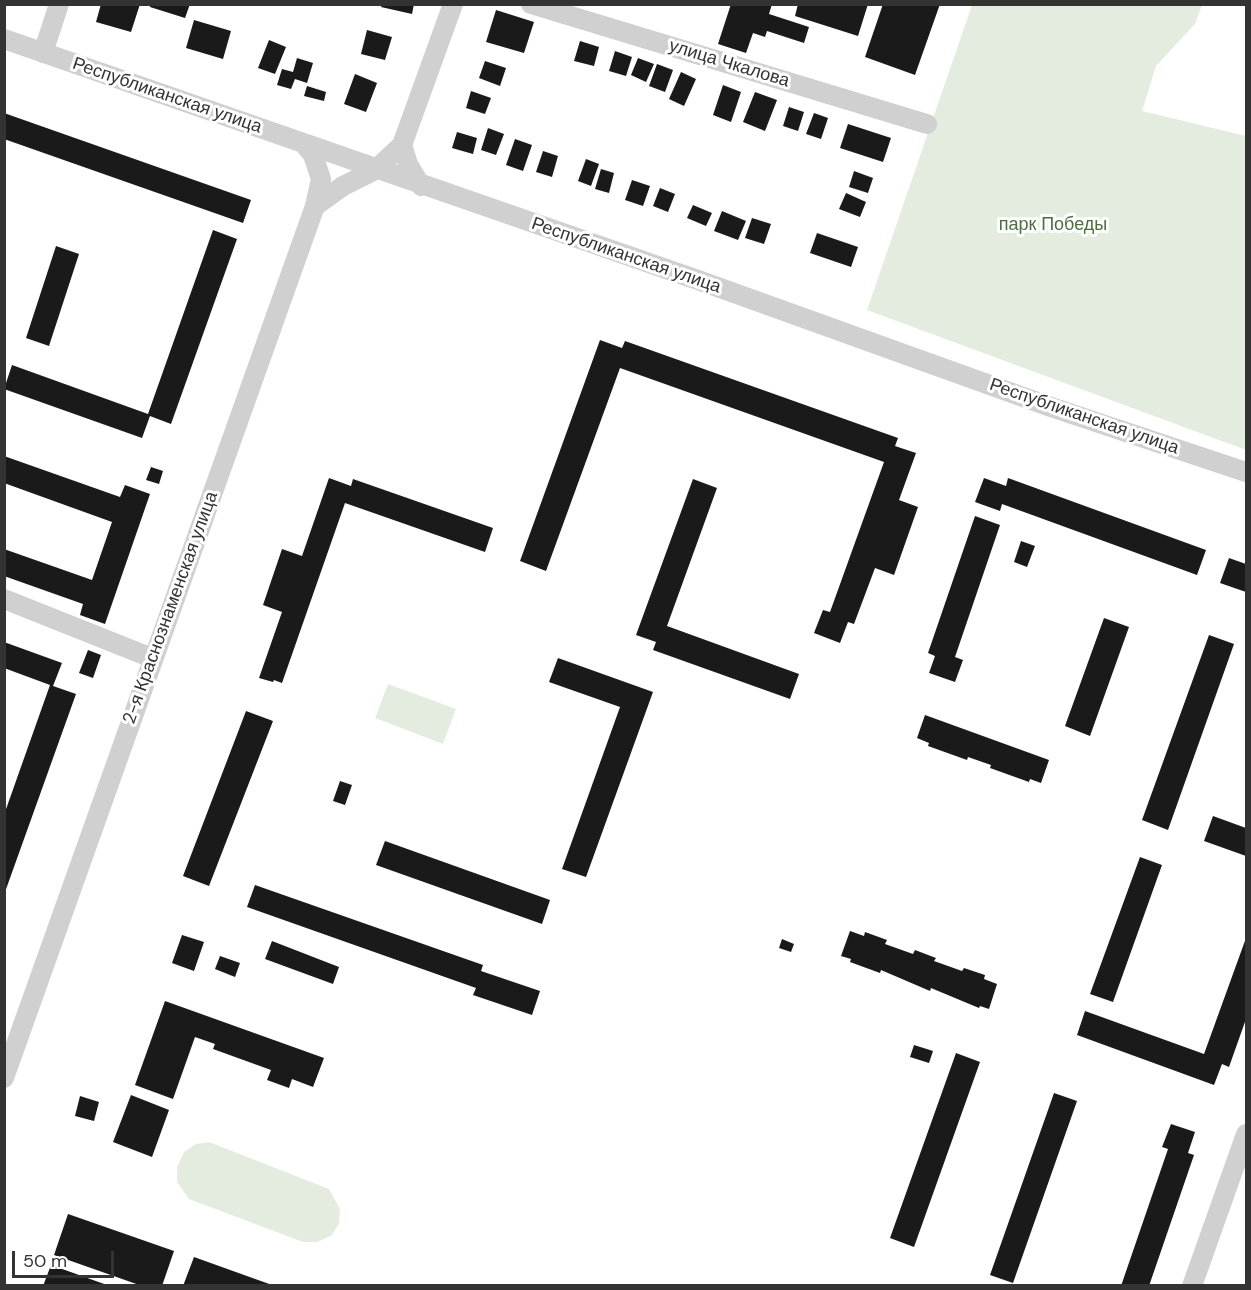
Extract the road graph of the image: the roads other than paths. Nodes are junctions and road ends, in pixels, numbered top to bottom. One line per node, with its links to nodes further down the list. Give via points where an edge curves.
1 (59, 4): 5 (street)
2 (453, 4): 8 (street)
3 (531, 4): 6 (street, улица Чкалова)
4 (4, 39): 5 (street, Республиканская улица)
5 (43, 53): 7 (street, Республиканская улица)
6 (927, 124)
7 (304, 144): 9 (street, Республиканская улица); 11 (street, 2-я Краснознаменская улица, via 313,155 321,179)
8 (402, 145): 9 (street); 10 (street)
9 (375, 170): 10 (street, Республиканская улица); 11 (street)
10 (421, 186): 12 (street, Республиканская улица)
11 (315, 206): 14 (street, 2-я Краснознаменская улица)
12 (1246, 472)
13 (4, 599): 14 (street)
14 (152, 658): 15 (street, 2-я Краснознаменская улица)
15 (4, 1078)
16 (1246, 1134): 17 (street)
17 (1192, 1286)

